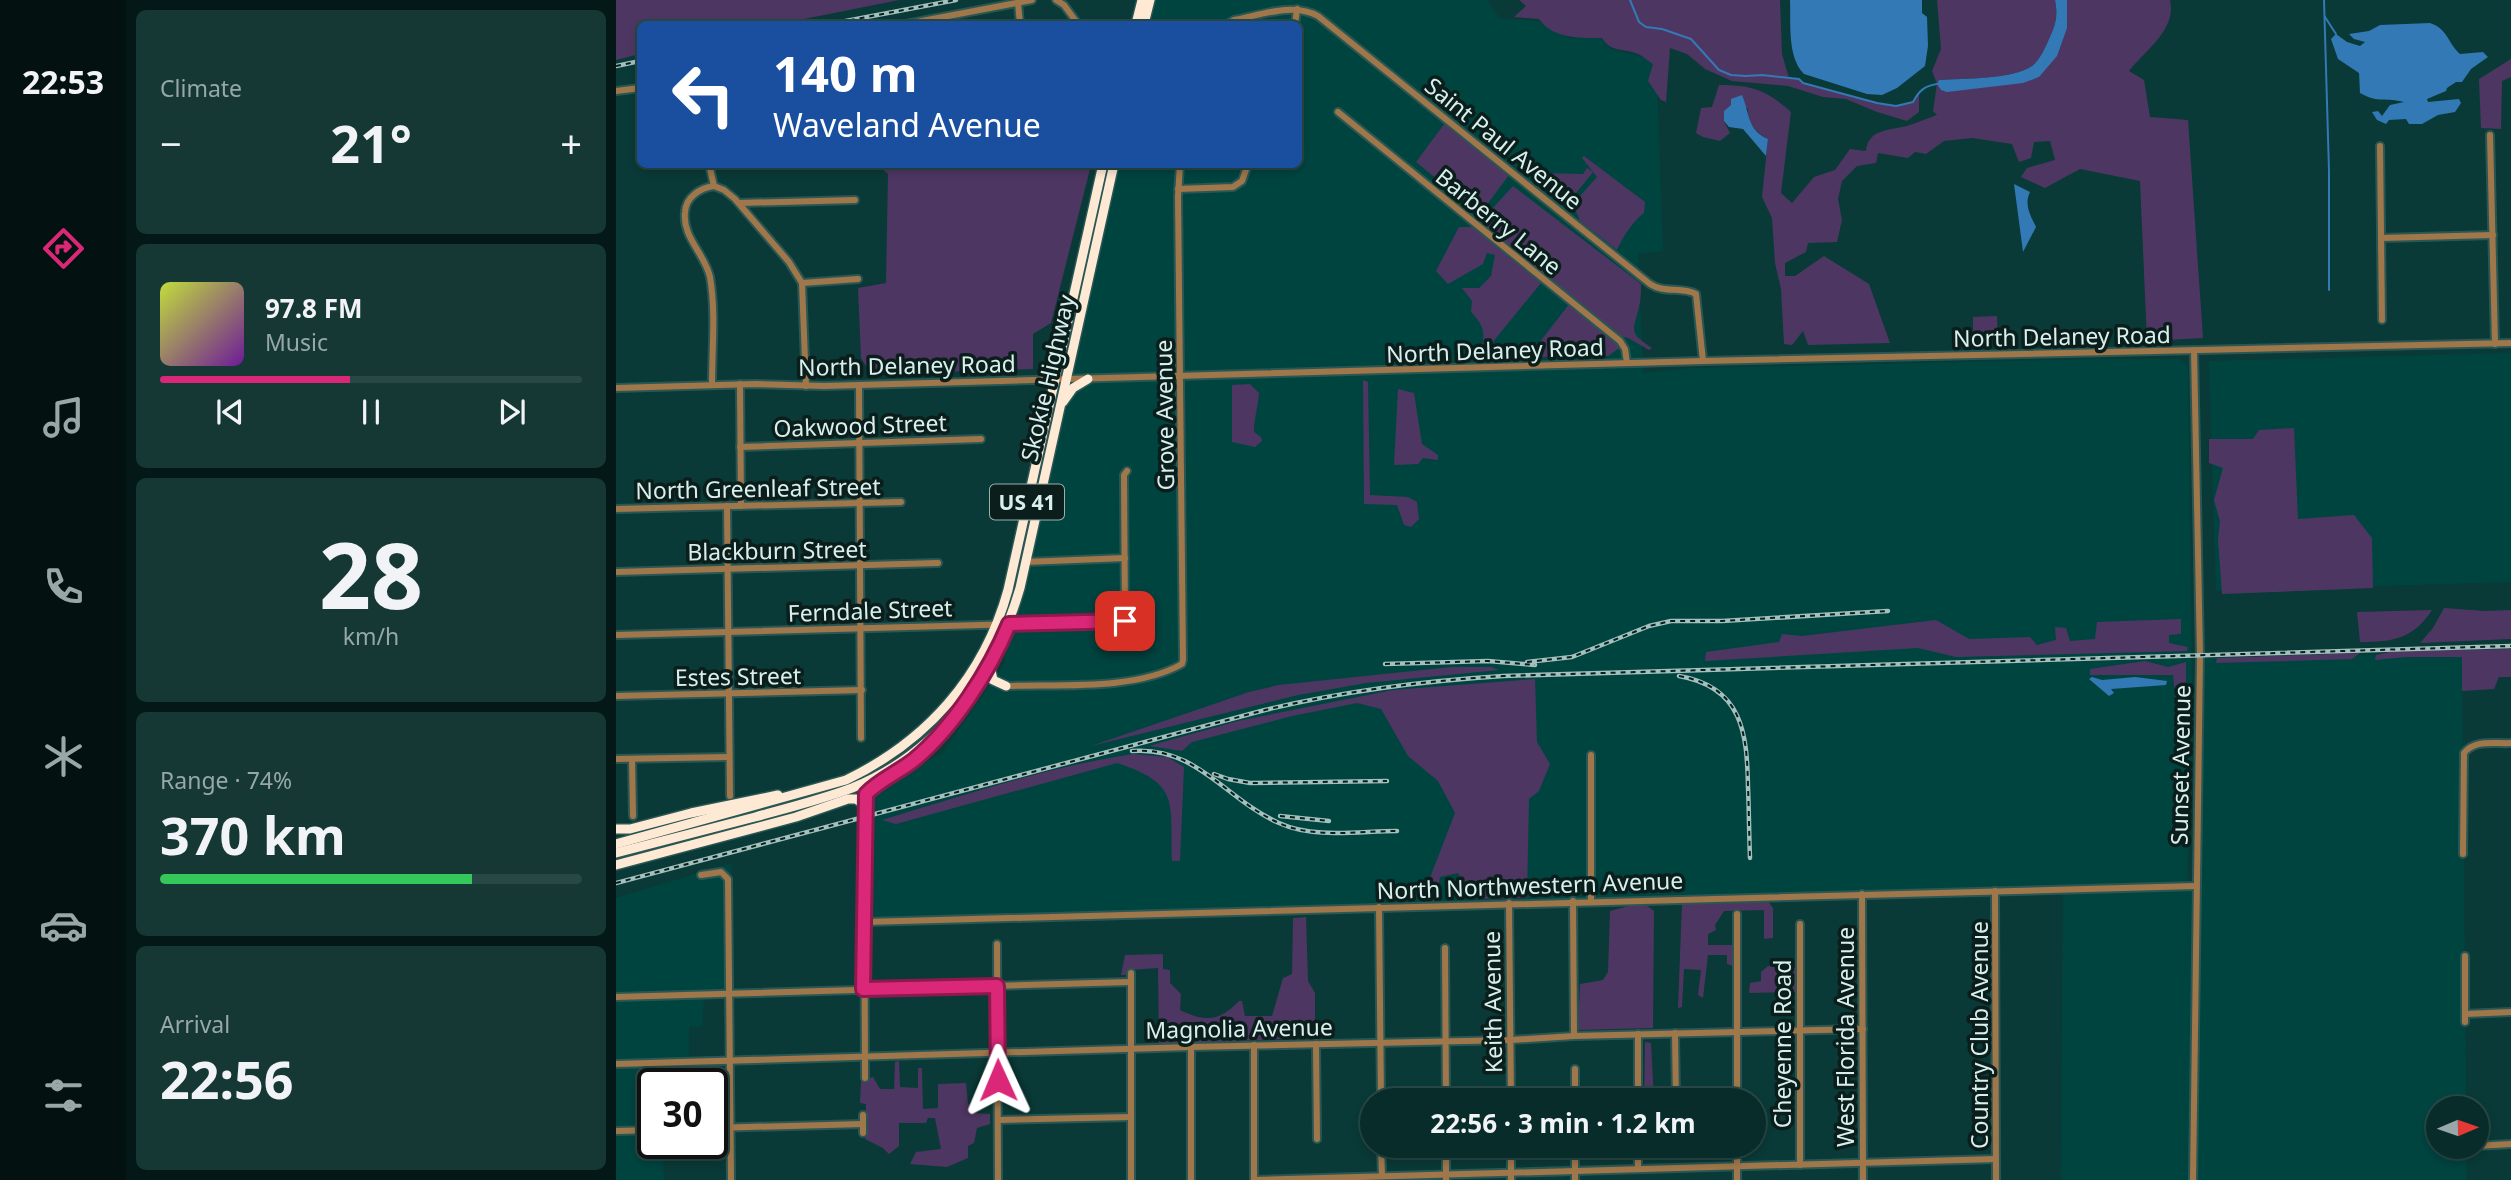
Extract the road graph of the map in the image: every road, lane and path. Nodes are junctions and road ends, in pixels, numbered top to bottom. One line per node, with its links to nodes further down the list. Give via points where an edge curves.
1 (1032, 0): 5 (street)
2 (1056, 0): 9 (street)
3 (1142, 0): 10 (highway)
4 (1150, 0): 11 (highway)
5 (1018, 3): 7 (street); 8 (street)
6 (1297, 9): 12 (street); 13 (street); 36 (street, Saint Paul Avenue, via 1328,23 1650,284 1664,291 1696,294)
7 (922, 21)
8 (1020, 21)
9 (1076, 21)
10 (1137, 21)
11 (1145, 21)
12 (1232, 21)
13 (1295, 21)
14 (637, 88): 15 (street)
15 (616, 91)
16 (1338, 112): 37 (street, Barberry Lane, via 1620,341)
17 (2490, 135): 28 (street)
18 (2380, 146): 29 (street)
19 (710, 168): 24 (street)
20 (1102, 168): 40 (highway, Skokie Highway / US 41)
21 (1113, 168): 41 (highway, Skokie Highway / US 41)
22 (1180, 168): 25 (street, Grove Avenue)
23 (1247, 168): 25 (street, via 1242,181 1233,187)
24 (714, 186): 27 (street); 43 (street, via 690,198 684,214 710,278)
25 (1178, 189): 38 (street, Grove Avenue)
26 (855, 200): 27 (street)
27 (739, 203): 31 (street)
28 (2493, 235): 29 (street); 34 (street)
29 (2381, 237): 32 (street)
30 (858, 279): 31 (street)
31 (802, 283): 45 (street)
32 (2382, 320)
33 (2511, 343): 34 (street, North Delaney Road)
34 (2495, 344): 35 (street, North Delaney Road)
35 (2194, 350): 36 (street, North Delaney Road); 96 (street, Sunset Avenue, via 2200,655)
36 (1703, 361): 37 (street, North Delaney Road)
37 (1626, 363): 38 (street, North Delaney Road)
38 (1181, 376): 39 (street, North Delaney Road); 69 (street, Grove Avenue, via 1182,664 1124,682)
39 (1088, 379): 41 (street, North Delaney Road); 47 (highway, via 1073,388)
40 (1055, 380): 41 (street, North Delaney Road); 44 (street, North Delaney Road); 63 (highway, Skokie Highway / US 41)
41 (1066, 380): 47 (highway, Skokie Highway / US 41)
42 (740, 384): 43 (street, North Delaney Road); 45 (street, North Delaney Road); 50 (street)
43 (712, 385): 46 (street, North Delaney Road)
44 (859, 385): 45 (street, North Delaney Road); 49 (street)
45 (806, 386)
46 (616, 388)
47 (1060, 406): 58 (highway, Skokie Highway / US 41)
48 (981, 439): 49 (street, Oakwood Street)
49 (860, 443): 50 (street, Oakwood Street); 53 (street)
50 (740, 447): 55 (street)
51 (1127, 471): 57 (street)
52 (901, 502): 53 (street, North Greenleaf Street)
53 (860, 503): 55 (street, North Greenleaf Street); 60 (street)
54 (727, 506): 55 (street, North Greenleaf Street); 56 (street, North Greenleaf Street); 61 (street)
55 (741, 506)
56 (616, 509)
57 (1125, 558): 58 (street); 64 (street, Ferndale Street, via 1125,621)
58 (1025, 562): 64 (highway, Skokie Highway / US 41)
59 (938, 563): 60 (street, Blackburn Street)
60 (860, 566): 61 (street, Blackburn Street); 65 (street)
61 (728, 569): 62 (street, Blackburn Street); 66 (street)
62 (616, 572)
63 (998, 624): 64 (street, Ferndale Street); 65 (street, Ferndale Street); 80 (highway, Skokie Highway / US 41, via 968,680 930,724 885,759)
64 (1009, 624): 68 (highway, Skokie Highway / US 41)
65 (861, 628): 66 (street, Ferndale Street); 70 (street)
66 (729, 632): 67 (street, Ferndale Street); 71 (street)
67 (616, 635)
68 (990, 664): 69 (highway, via 993,680); 73 (highway, Skokie Highway / US 41)
69 (1006, 687)
70 (862, 690): 71 (street, Estes Street); 74 (street)
71 (729, 694): 72 (street, Estes Street); 77 (street)
72 (616, 696)
73 (952, 718): 81 (highway, Skokie Highway / US 41, via 902,761); 83 (highway, via 914,761 869,790)
74 (861, 738)
75 (2511, 743): 91 (street, via 2477,744 2464,753)
76 (1591, 755): 100 (street)
77 (729, 757): 79 (street); 82 (street)
78 (616, 759): 79 (street)
79 (632, 759): 84 (street)
80 (829, 786): 85 (highway); 87 (highway, Skokie Highway / US 41)
81 (854, 787): 87 (highway, Skokie Highway / US 41); 89 (highway)
82 (730, 796)
83 (864, 805): 89 (highway, via 848,799); 104 (street)
84 (633, 816)
85 (630, 828): 86 (highway); 88 (highway)
86 (616, 829)
87 (667, 835): 88 (highway, Skokie Highway / US 41); 90 (highway, Skokie Highway / US 41)
88 (616, 841)
89 (701, 841): 93 (highway)
90 (616, 853)
91 (2463, 854)
92 (616, 860): 93 (highway)
93 (628, 862): 94 (highway)
94 (616, 866)
95 (701, 875): 113 (street, via 721,872 728,879)
96 (2196, 886): 97 (street, North Northwestern Avenue); 178 (street, Sunset Avenue)
97 (1995, 891): 98 (street, North Northwestern Avenue); 160 (street, Country Club Avenue)
98 (1862, 894): 100 (street, North Northwestern Avenue); 116 (street, West Florida Avenue)
99 (1573, 901): 100 (street, North Northwestern Avenue); 101 (street, North Northwestern Avenue); 121 (street)
100 (1591, 901)
101 (1509, 903): 102 (street, North Northwestern Avenue); 122 (street, Keith Avenue)
102 (1379, 907): 104 (street, North Northwestern Avenue); 124 (street)
103 (1737, 914): 118 (street)
104 (865, 922): 112 (street)
105 (1800, 924): 117 (street, Cheyenne Road)
106 (997, 944): 111 (street)
107 (1445, 948): 123 (street)
108 (2465, 956): 115 (street, via 2465,1018)
109 (1131, 973): 110 (street)
110 (1130, 982): 111 (street); 128 (street)
111 (997, 986): 112 (street); 129 (street)
112 (863, 989): 113 (street); 130 (street)
113 (730, 993): 114 (street); 131 (street)
114 (616, 997)
115 (2511, 1012)
116 (1863, 1029): 117 (street, Magnolia Avenue); 161 (street, West Florida Avenue)
117 (1799, 1030): 118 (street, Magnolia Avenue); 162 (street, Cheyenne Road)
118 (1737, 1032): 119 (street, Magnolia Avenue); 141 (street)
119 (1675, 1033): 120 (street, Magnolia Avenue); 140 (street)
120 (1638, 1034): 121 (street, Magnolia Avenue); 139 (street)
121 (1574, 1036): 122 (street, Magnolia Avenue)
122 (1511, 1040): 123 (street, Magnolia Avenue); 137 (street, Keith Avenue)
123 (1445, 1041): 124 (street, Magnolia Avenue); 136 (street)
124 (1380, 1043): 125 (street, Magnolia Avenue); 135 (street)
125 (1317, 1044): 126 (street, Magnolia Avenue); 151 (street)
126 (1254, 1045): 127 (street, Magnolia Avenue); 173 (street)
127 (1191, 1046): 128 (street, Magnolia Avenue); 172 (street)
128 (1130, 1049): 129 (street, Magnolia Avenue); 143 (street)
129 (998, 1052): 130 (street, Magnolia Avenue); 144 (street)
130 (864, 1056): 131 (street, Magnolia Avenue); 134 (street)
131 (730, 1061): 132 (street, Magnolia Avenue); 147 (street)
132 (616, 1064)
133 (1575, 1069): 138 (street)
134 (865, 1078)
135 (1381, 1088)
136 (1446, 1088)
137 (1511, 1088)
138 (1575, 1088)
139 (1638, 1088)
140 (1676, 1088)
141 (1737, 1088)
142 (863, 1115): 145 (street)
143 (1131, 1116): 144 (street); 171 (street)
144 (999, 1120): 170 (street)
145 (863, 1124): 147 (street); 150 (street)
146 (728, 1127): 147 (street)
147 (731, 1127): 169 (street)
148 (637, 1130): 149 (street)
149 (616, 1131)
150 (863, 1133)
151 (1317, 1139)
152 (2511, 1144): 153 (street)
153 (2489, 1145)
154 (1381, 1158): 166 (street)
155 (1446, 1158): 167 (street)
156 (1511, 1158): 168 (street)
157 (1575, 1158): 165 (street)
158 (1638, 1158): 164 (street)
159 (1737, 1158): 163 (street)
160 (1996, 1160): 161 (street); 177 (street, Country Club Avenue)
161 (1863, 1163): 162 (street); 176 (street, West Florida Avenue)
162 (1800, 1165): 163 (street)
163 (1737, 1167): 164 (street); 175 (street)
164 (1638, 1169): 165 (street)
165 (1575, 1170): 168 (street); 174 (street)
166 (1381, 1176): 167 (street); 173 (street)
167 (1446, 1177): 168 (street)
168 (1511, 1177)
169 (731, 1180)
170 (998, 1180)
171 (1131, 1180)
172 (1191, 1180)
173 (1254, 1180)
174 (1575, 1180)
175 (1737, 1180)
176 (1863, 1180)
177 (1996, 1180)
178 (2193, 1180)

